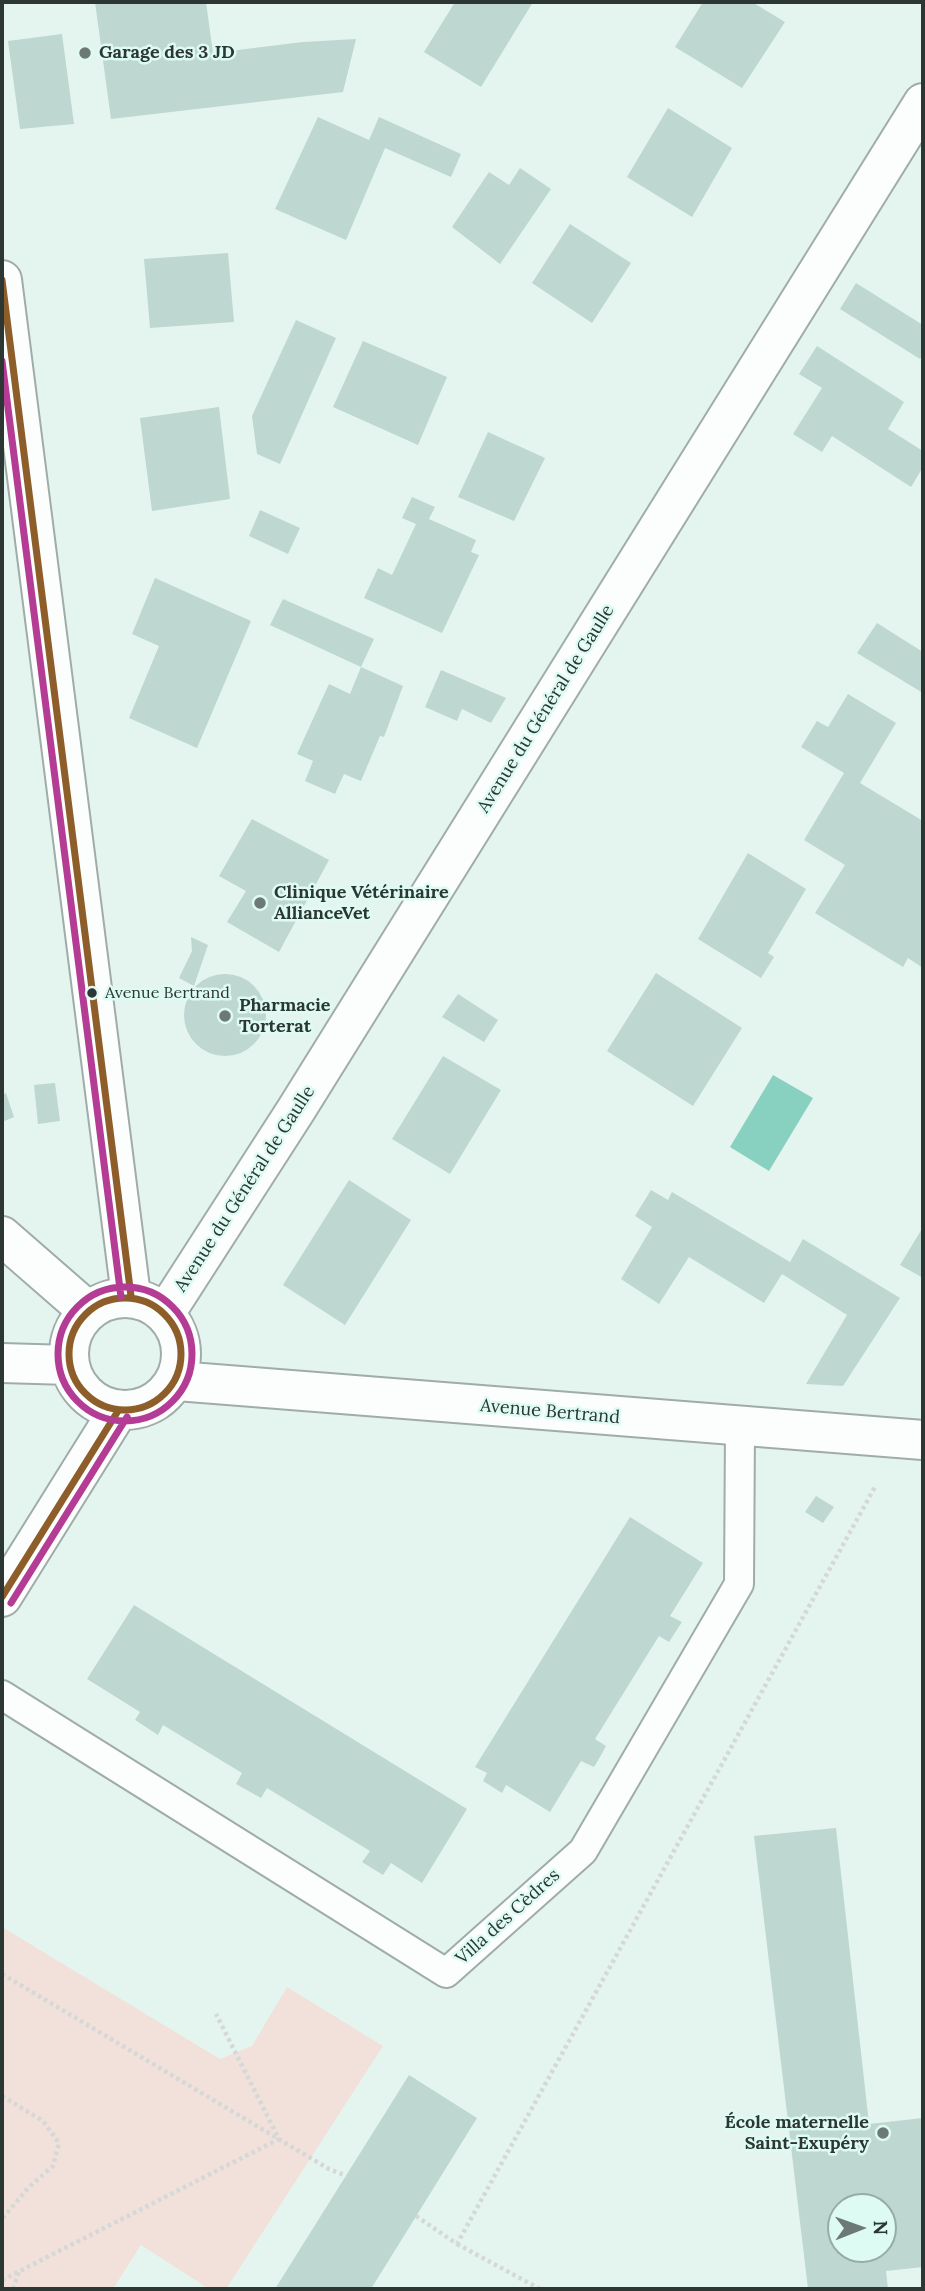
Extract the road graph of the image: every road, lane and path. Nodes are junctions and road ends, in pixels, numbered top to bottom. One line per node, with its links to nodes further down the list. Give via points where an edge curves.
1 (923, 103): 6 (street, Avenue du Général de Gaulle)
2 (2, 280): 4 (street)
3 (2, 1236): 5 (street)
4 (131, 1296): 5 (street, via 108,1298); 6 (street)
5 (88, 1311): 8 (street, via 71,1335)
6 (166, 1312): 9 (street, via 183,1345)
7 (2, 1363): 8 (street)
8 (69, 1365): 10 (street, via 79,1387 96,1403)
9 (177, 1381): 10 (street, via 153,1405); 11 (street, Avenue Bertrand)
10 (118, 1411): 13 (street)
11 (740, 1427): 12 (street, Avenue Bertrand); 14 (lane, Villa des Cèdres, via 739,1584 583,1851 446,1973)
12 (912, 1439): 22 (path)
13 (2, 1597)
14 (2, 1695)
15 (2, 1974): 18 (path)
16 (216, 2014): 18 (path)
17 (2, 2096): 21 (path, via 43,2121 59,2143 53,2166)
18 (279, 2139): 19 (path); 23 (path)
19 (346, 2176)
20 (416, 2216): 22 (path)
21 (2, 2219)
22 (457, 2244): 26 (path)
23 (19, 2271): 24 (path); 25 (path)
24 (2, 2280)
25 (13, 2289)
26 (540, 2289)

